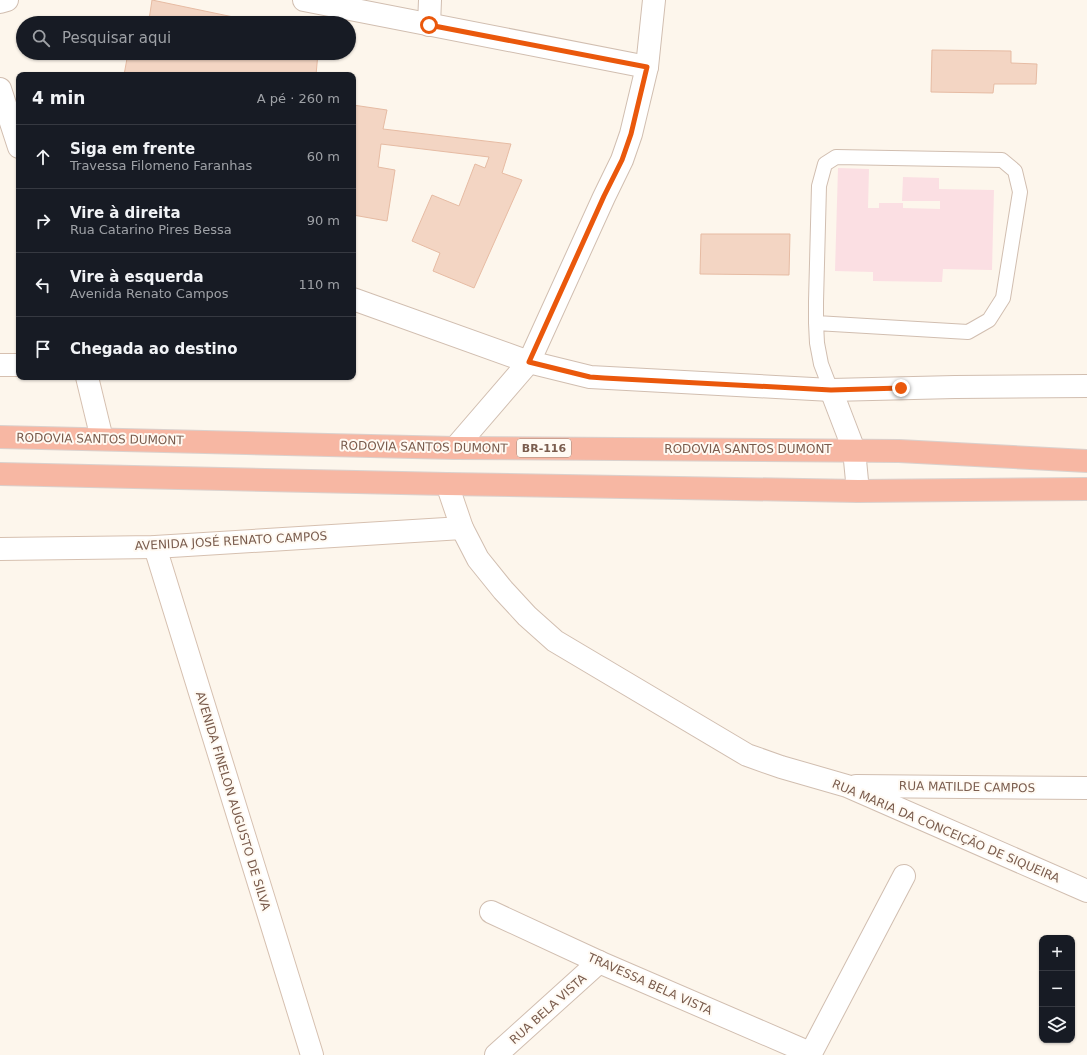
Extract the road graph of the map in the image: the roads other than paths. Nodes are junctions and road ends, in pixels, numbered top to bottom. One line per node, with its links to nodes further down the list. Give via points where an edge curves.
1 (7, 0): 5 (street)
2 (304, 0): 6 (street)
3 (430, 0): 6 (street)
4 (654, 0): 7 (street)
5 (0, 2)
6 (429, 25): 7 (street)
7 (647, 67): 12 (street, via 622,160)
8 (0, 89): 9 (street)
9 (9, 132)
10 (356, 300): 12 (street)
11 (816, 323): 11 (lane, via 968,332 989,320 1003,298 1020,192 1015,171 1002,160 836,157 825,164 818,186); 17 (lane, via 821,364)
12 (529, 362): 17 (street, via 590,377); 20 (street)
13 (0, 365): 14 (street)
14 (16, 365)
15 (88, 380): 19 (street)
16 (1087, 386): 17 (street)
17 (831, 390): 21 (street)
18 (0, 437): 19 (highway, RODOVIA SANTOS DUMONT / BR-116)
19 (102, 439): 20 (highway, RODOVIA SANTOS DUMONT / BR-116)
20 (455, 448): 21 (highway, RODOVIA SANTOS DUMONT / BR-116)
21 (854, 450): 22 (highway, RODOVIA SANTOS DUMONT / BR-116); 26 (street)
22 (1087, 461)
23 (0, 474): 24 (highway)
24 (447, 484): 26 (highway); 27 (street, RUA MARIA DA CONCEIÇÃO DE SIQUEIRA)
25 (1087, 489): 26 (highway)
26 (858, 491)
27 (462, 528): 28 (street, AVENIDA JOSÉ RENATO CAMPOS); 30 (street, RUA MARIA DA CONCEIÇÃO DE SIQUEIRA, via 478,558 503,590 555,641 747,755)
28 (155, 547): 29 (street, AVENIDA JOSÉ RENATO CAMPOS); 37 (street, AVENIDA FINELON AUGUSTO DE SILVA)
29 (0, 549)
30 (847, 786): 31 (street, RUA MATILDE CAMPOS); 33 (street, RUA MARIA DA CONCEIÇÃO DE SIQUEIRA)
31 (1087, 788)
32 (904, 876): 36 (street)
33 (1087, 891)
34 (491, 912): 35 (street, TRAVESSA BELA VISTA)
35 (599, 962): 36 (street, TRAVESSA BELA VISTA); 38 (street, RUA BELA VISTA)
36 (810, 1054)
37 (312, 1055)
38 (496, 1055)

